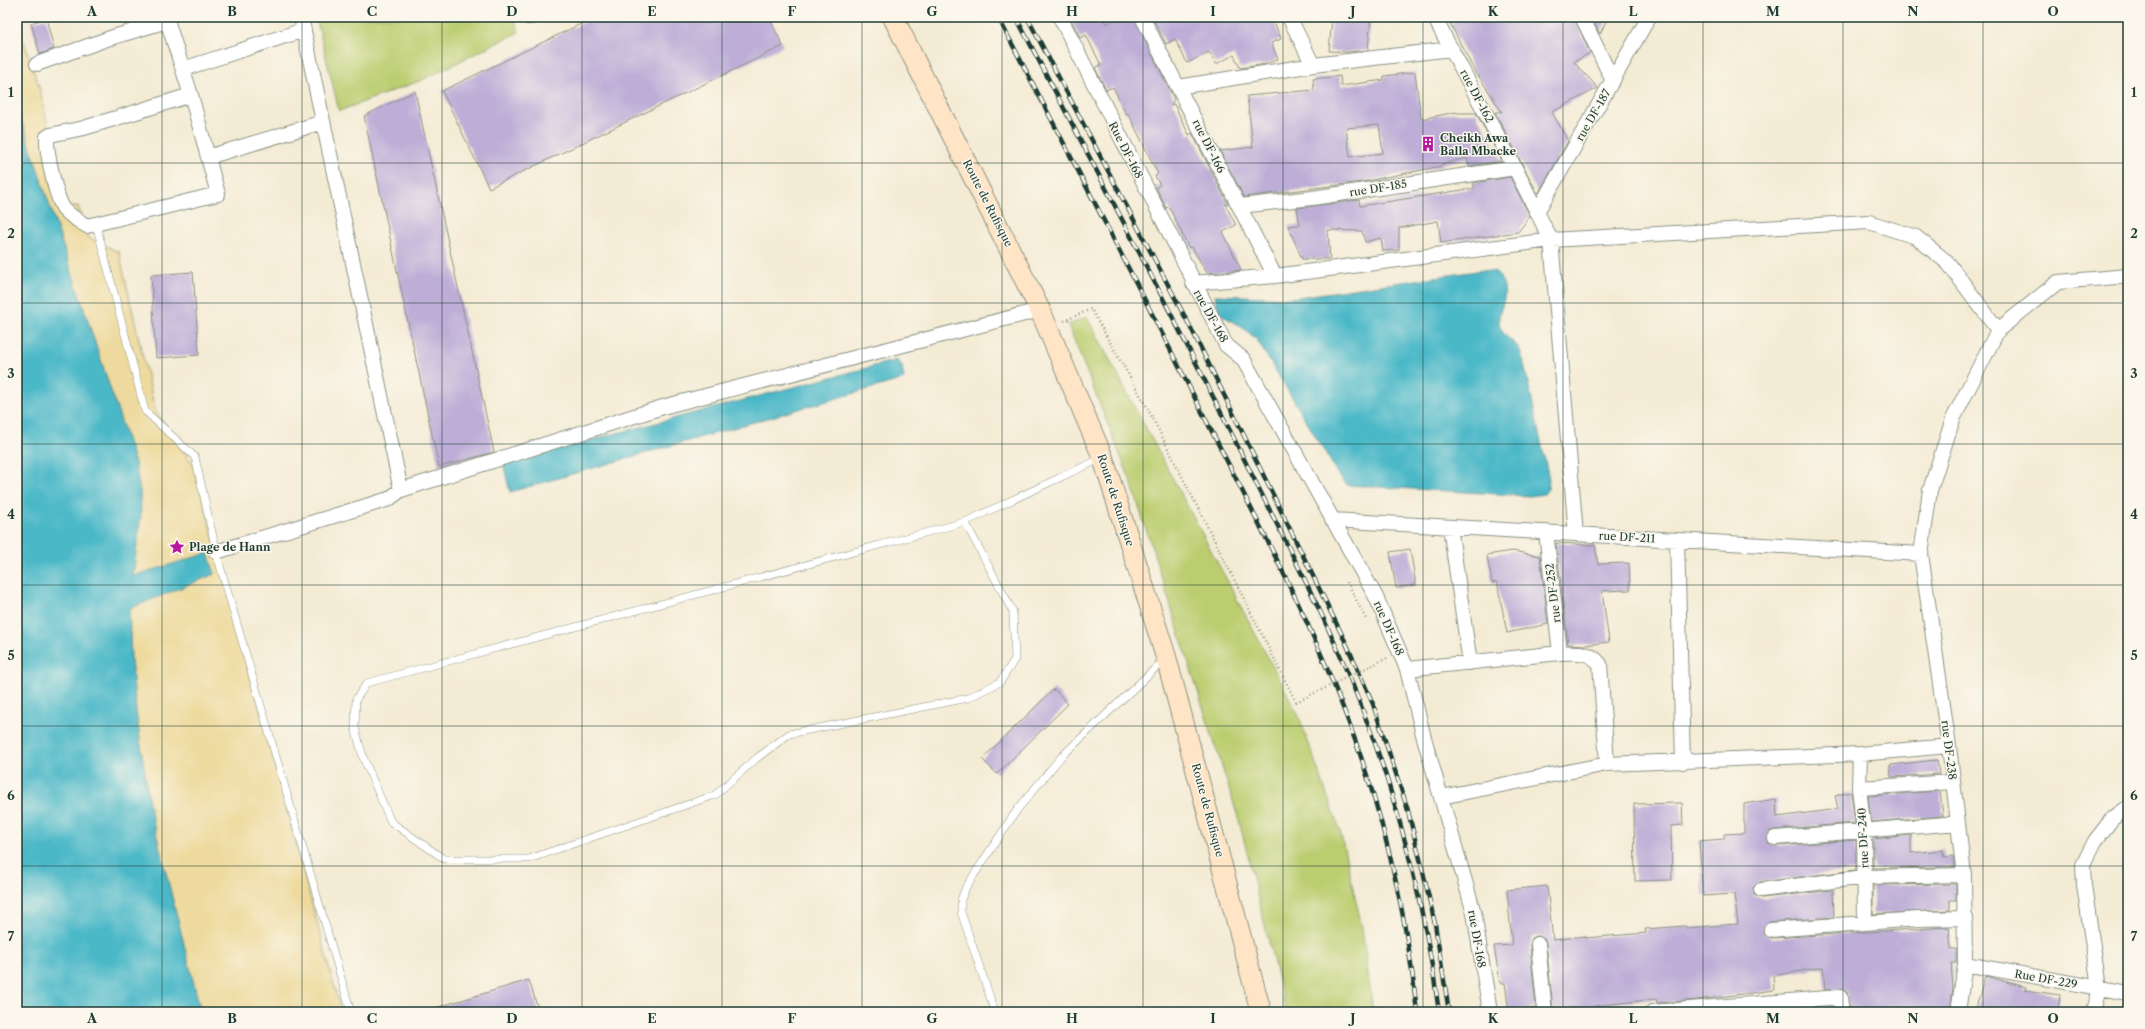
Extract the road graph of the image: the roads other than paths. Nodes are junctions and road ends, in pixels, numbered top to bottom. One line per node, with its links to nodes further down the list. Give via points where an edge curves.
1 (528, 17): 2 (street)
2 (531, 17)
3 (893, 17): 29 (main road, Route de Rufisque)
4 (1060, 17): 28 (street, Rue DF-168)
5 (1142, 17): 17 (street, rue DF-166)
6 (1288, 17): 14 (street)
7 (1434, 17): 12 (street, rue DF-162)
8 (1582, 17): 16 (street)
9 (1649, 17): 16 (street, rue DF-187)
10 (166, 19): 13 (street); 15 (street)
11 (302, 24): 15 (street); 19 (street)
12 (1452, 49): 14 (street); 21 (street, rue DF-162)
13 (37, 64)
14 (1314, 65): 17 (street)
15 (183, 69): 18 (street)
16 (1613, 81): 23 (street, rue DF-187)
17 (1178, 87): 22 (street, rue DF-166)
18 (191, 95): 20 (street); 24 (street, via 47,137 53,178 63,208 87,226)
19 (323, 122): 20 (street); 32 (street)
20 (208, 157): 24 (street, via 218,194)
21 (1515, 168): 22 (street, rue DF-185); 23 (street, rue DF-162)
22 (1240, 206): 26 (street, rue DF-166)
23 (1537, 212): 25 (street, rue DF-162)
24 (96, 224): 39 (lane, via 145,411 195,457)
25 (1551, 240): 26 (street); 30 (street, via 1869,222 1916,237 1948,263); 37 (street)
26 (1275, 276): 28 (street)
27 (2128, 276): 30 (street, via 2058,282)
28 (1192, 283): 33 (street, rue DF-168, via 1226,345 1243,359)
29 (1040, 310): 31 (main road, Route de Rufisque); 32 (street, via 666,406)
30 (1998, 330): 40 (street, rue DF-238, via 1953,419 1930,490)
31 (1103, 458): 34 (lane); 42 (main road, Route de Rufisque)
32 (401, 490): 39 (street, via 389,499)
33 (1332, 520): 35 (street, rue DF-211); 44 (street, rue DF-168, via 1376,598)
34 (965, 522): 34 (lane, via 366,683 356,699 355,728 363,757 391,822 444,859 529,859 715,795 789,734 968,698 1000,682 1015,659 1012,612)
35 (1450, 527): 36 (street, rue DF-211); 43 (street)
36 (1546, 532): 37 (street, rue DF-211); 41 (street, rue DF-252)
37 (1576, 534): 38 (street, rue DF-211)
38 (1677, 540): 40 (street, rue DF-211); 47 (street)
39 (216, 552): 67 (lane)
40 (1922, 554): 45 (street, rue DF-238)
41 (1560, 653): 43 (street); 48 (street, via 1592,655 1600,664)
42 (1166, 657): 68 (lane, via 1061,757 1017,810 966,887 961,900 961,912); 69 (main road, Route de Rufisque)
43 (1470, 663): 44 (street)
44 (1407, 669): 51 (street, rue DF-168)
45 (1949, 746): 46 (street); 49 (street, rue DF-238)
46 (1860, 754): 47 (street); 50 (street, rue DF-240)
47 (1683, 762): 48 (street)
48 (1607, 764): 51 (street)
49 (1953, 782): 50 (street); 53 (street, rue DF-238)
50 (1859, 788): 54 (street, rue DF-240)
51 (1441, 797): 70 (street, rue DF-168, via 1474,913)
52 (2128, 807): 64 (street, via 2112,818 2095,841 2083,865)
53 (1958, 823): 54 (street); 56 (street, rue DF-238)
54 (1864, 831): 55 (street); 57 (street, rue DF-240)
55 (1775, 838)
56 (1964, 875): 57 (street); 59 (street, rue DF-238)
57 (1865, 877): 58 (street); 60 (street, rue DF-240)
58 (1761, 890)
59 (1966, 918): 60 (street); 63 (street, rue DF-238)
60 (1865, 922): 61 (street)
61 (1771, 930)
62 (1538, 944): 71 (street)
63 (1965, 964): 64 (street, Rue DF-229); 74 (street, rue DF-238)
64 (2099, 988): 65 (street, Rue DF-229); 75 (street)
65 (2128, 993)
66 (1733, 1009): 72 (street); 73 (street, via 1840,997)
67 (351, 1012)
68 (995, 1012)
69 (1261, 1012)
70 (1490, 1012)
71 (1545, 1012)
72 (1652, 1012)
73 (1842, 1012)
74 (1958, 1012)
75 (2093, 1012)

